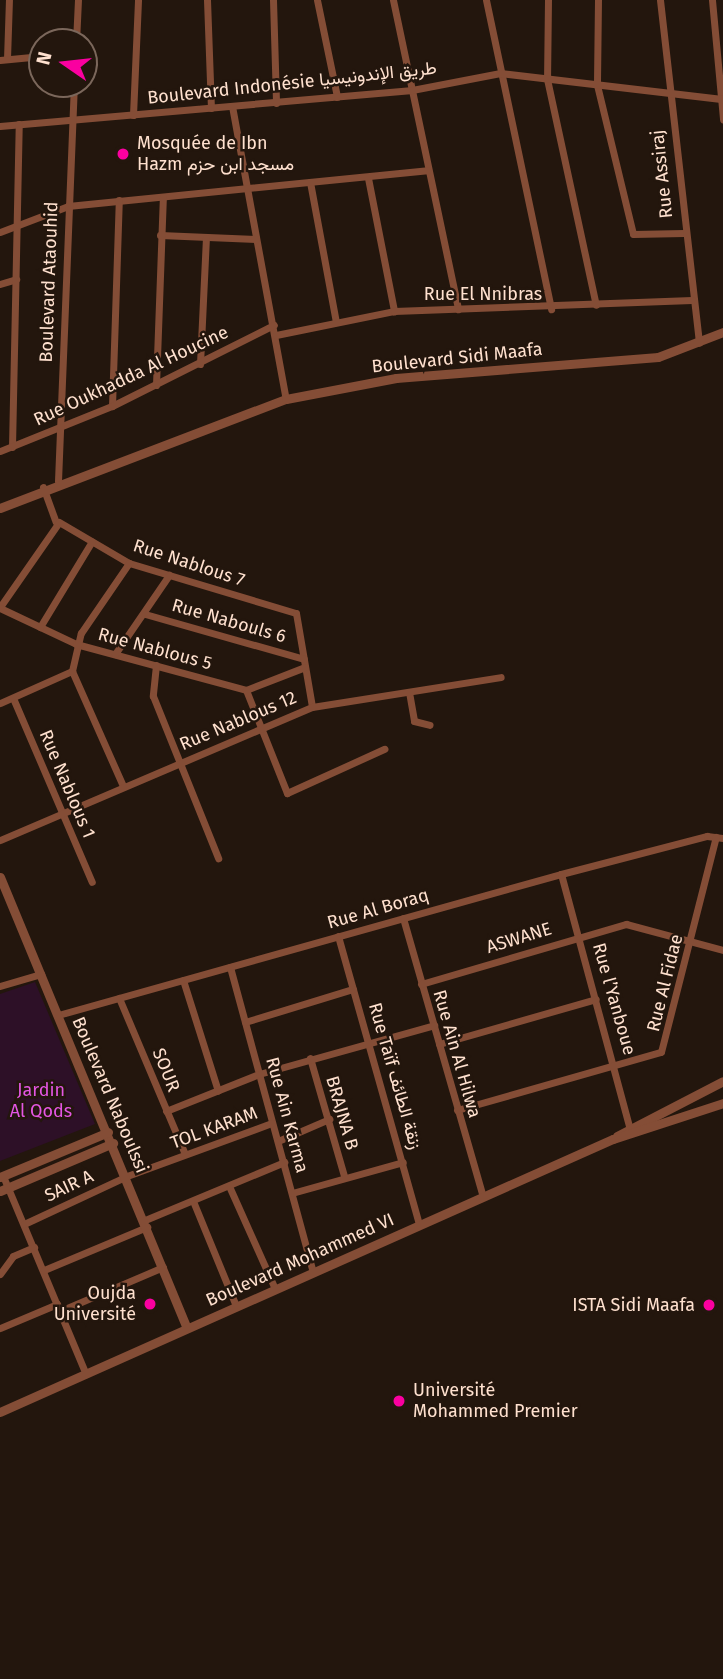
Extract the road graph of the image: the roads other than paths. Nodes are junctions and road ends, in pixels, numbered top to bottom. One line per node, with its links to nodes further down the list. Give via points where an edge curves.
1 (9, 0): 15 (street)
2 (78, 0): 13 (street)
3 (138, 0): 27 (street)
4 (207, 0): 26 (street)
5 (273, 0): 24 (street)
6 (317, 0): 21 (street)
7 (393, 0): 19 (street)
8 (486, 0): 16 (street)
9 (548, 0): 17 (street)
10 (598, 0): 18 (street)
11 (660, 0): 20 (street, Rue Assiraj)
12 (712, 0): 23 (street)
13 (77, 28)
14 (28, 57): 15 (street)
15 (4, 59)
16 (500, 73): 17 (street, Boulevard Indonésie طريق الإندونيسيا); 19 (street, Boulevard Indonésie طريق الإندونيسيا); 50 (street)
17 (547, 79): 18 (street, Boulevard Indonésie طريق الإندونيسيا); 48 (street)
18 (597, 85): 20 (street, Boulevard Indonésie طريق الإندونيسيا); 41 (street, via 633,234)
19 (412, 90): 21 (street, Boulevard Indonésie طريق الإندونيسيا); 32 (street)
20 (670, 94): 23 (street, Boulevard Indonésie طريق الإندونيسيا); 41 (street, Rue Assiraj)
21 (337, 97): 24 (street, Boulevard Indonésie طريق الإندونيسيا)
22 (74, 98): 29 (street, Boulevard Ataouhid)
23 (722, 99): 28 (street)
24 (276, 103): 25 (street, Boulevard Indonésie طريق الإندونيسيا)
25 (232, 106): 26 (street, Boulevard Indonésie طريق الإندونيسيا); 35 (street)
26 (211, 108): 27 (street, Boulevard Indonésie طريق الإندونيسيا)
27 (133, 115): 29 (street, Boulevard Indonésie طريق الإندونيسيا)
28 (723, 119)
29 (73, 120): 30 (street, Boulevard Indonésie طريق الإندونيسيا); 38 (street, Boulevard Ataouhid)
30 (19, 124): 31 (street, Boulevard Indonésie طريق الإندونيسيا); 39 (street)
31 (0, 126)
32 (427, 170): 33 (street); 49 (street)
33 (369, 178): 34 (street); 51 (street)
34 (310, 182): 35 (street); 52 (street)
35 (246, 187): 36 (street); 44 (street)
36 (163, 197): 37 (street); 42 (street)
37 (119, 200): 38 (street); 60 (street)
38 (68, 206): 39 (street); 61 (street, Boulevard Ataouhid)
39 (17, 225): 40 (street); 45 (street)
40 (0, 232)
41 (684, 233): 47 (street, Rue Assiraj)
42 (160, 235): 43 (street); 58 (street)
43 (206, 238): 44 (street); 57 (street)
44 (256, 239): 53 (street)
45 (16, 279): 46 (street); 62 (street)
46 (0, 284)
47 (692, 300): 48 (street, Rue El Nnibras); 56 (street, Rue Assiraj)
48 (596, 305): 50 (street, Rue El Nnibras)
49 (458, 309): 50 (street, Rue El Nnibras); 51 (street, Rue El Nnibras)
50 (551, 309)
51 (394, 311): 52 (street, Rue El Nnibras)
52 (336, 323): 55 (street, Rue El Nnibras)
53 (274, 325): 55 (street); 57 (street, Rue Oukhadda Al Houcine)
54 (723, 332): 56 (street, Boulevard Sidi Maafa)
55 (276, 335): 59 (street)
56 (699, 344): 59 (street, Boulevard Sidi Maafa, via 640,359 396,377)
57 (200, 364): 58 (street, Rue Oukhadda Al Houcine)
58 (156, 385): 60 (street, Rue Oukhadda Al Houcine)
59 (286, 399): 64 (street, Boulevard Sidi Maafa)
60 (112, 406): 61 (street, Rue Oukhadda Al Houcine)
61 (60, 428): 62 (street, Rue Oukhadda Al Houcine); 64 (street, Boulevard Ataouhid)
62 (12, 447): 63 (street, Rue Oukhadda Al Houcine)
63 (0, 451)
64 (58, 481): 65 (street, Boulevard Sidi Maafa)
65 (43, 487): 66 (street, Boulevard Sidi Maafa); 67 (street)
66 (0, 508)
67 (56, 522): 68 (street, Rue Nablous 7); 71 (street)
68 (92, 541): 69 (street, Rue Nablous 7); 73 (street)
69 (129, 563): 70 (street, Rue Nablous 7); 74 (street)
70 (169, 575): 72 (street); 76 (street, Rue Nablous 7, via 296,613)
71 (0, 608): 73 (street, Rue Nablous 5)
72 (145, 614): 75 (street); 76 (street, Rue Nabouls 6)
73 (40, 627): 74 (street, Rue Nablous 5)
74 (76, 644): 75 (street, Rue Nablous 5); 78 (street)
75 (115, 654): 77 (street, Rue Nablous 5)
76 (305, 663): 80 (street); 84 (street)
77 (156, 666): 80 (street, Rue Nablous 5); 88 (street, via 152,690)
78 (72, 671): 82 (street); 89 (street)
79 (502, 677): 81 (street, Rue Nablous 12)
80 (246, 690): 86 (street)
81 (410, 692): 84 (street, Rue Nablous 12); 85 (street, via 414,720)
82 (13, 698): 83 (street); 90 (street, Rue Nablous 1)
83 (0, 703)
84 (312, 707): 86 (street, Rue Nablous 12)
85 (430, 724)
86 (261, 729): 87 (street, via 287,793); 88 (street, Rue Nablous 12)
87 (384, 749)
88 (181, 761): 89 (street, Rue Nablous 12); 93 (street)
89 (122, 786): 90 (street, Rue Nablous 12)
90 (62, 814): 92 (street, Rue Nablous 12); 96 (street, Rue Nablous 1)
91 (715, 837): 94 (street, Rue Al Boraq); 100 (street, Rue Al Fidae)
92 (0, 840)
93 (218, 858)
94 (561, 874): 97 (street, Rue Al Boraq); 99 (street, Rue l’Yanboue)
95 (0, 877): 103 (street, Boulevard Naboulssi)
96 (92, 882)
97 (403, 918): 98 (street, Rue Al Boraq); 105 (street, Rue Ain Al Hilwa)
98 (338, 936): 102 (street, Rue Al Boraq); 107 (street, Rue Taïf زنقة الطائف)
99 (579, 937): 100 (street, ASWANE, via 626,923); 105 (street, ASWANE); 109 (street, Rue l’Yanboue)
100 (692, 940): 101 (street); 116 (street, Rue Al Fidae, via 664,1048)
101 (723, 950)
102 (230, 967): 104 (street, Rue Al Boraq); 111 (street, Rue Ain Karma)
103 (41, 974): 106 (street); 110 (street, Boulevard Naboulssi)
104 (183, 980): 108 (street, Rue Al Boraq); 119 (street)
105 (421, 984): 112 (street, Rue Ain Al Hilwa)
106 (0, 986)
107 (353, 989): 111 (street); 113 (street, Rue Taïf زنقة الطائف)
108 (119, 998): 110 (street, Rue Al Boraq); 122 (street, SOUR)
109 (596, 999): 114 (street); 116 (street, Rue l’Yanboue)
110 (58, 1015): 126 (street, Boulevard Naboulssi)
111 (245, 1022): 117 (street, Rue Ain Karma)
112 (434, 1025): 113 (street); 114 (street, Rue Ain Al Hilwa)
113 (368, 1041): 115 (street); 131 (street, Rue Taïf زنقة الطائف)
114 (439, 1044): 121 (street, Rue Ain Al Hilwa)
115 (310, 1058): 117 (street); 123 (street, BRAJNA B)
116 (616, 1063): 121 (street, Rue Al Fidae); 125 (street, Rue l’Yanboue)
117 (259, 1074): 119 (street); 124 (street, Rue Ain Karma)
118 (723, 1081): 125 (street, Boulevard Mohammed VI)
119 (218, 1091): 122 (street)
120 (723, 1103): 125 (street, Boulevard Mohammed VI)
121 (457, 1110): 138 (street, Rue Ain Al Hilwa)
122 (166, 1111): 129 (street, SOUR)
123 (329, 1119): 127 (street); 132 (street, BRAJNA B)
124 (272, 1123): 127 (street, Rue Ain Karma); 129 (street, TOL KARAM)
125 (630, 1131): 138 (street, Boulevard Mohammed VI)
126 (108, 1132): 128 (street, Boulevard Naboulssi); 133 (street)
127 (278, 1141): 130 (street, Rue Ain Karma)
128 (113, 1143): 134 (street, Boulevard Naboulssi); 136 (street)
129 (185, 1154): 134 (street, TOL KARAM)
130 (284, 1162): 135 (street); 137 (street, Rue Ain Karma)
131 (403, 1162): 132 (street); 142 (street, Rue Taïf زنقة الطائف)
132 (344, 1176): 137 (street)
133 (1, 1177): 136 (street)
134 (127, 1177): 140 (street, Boulevard Naboulssi); 141 (street, SAIR A)
135 (229, 1186): 139 (street); 148 (street)
136 (4, 1189): 141 (street)
137 (292, 1193): 146 (street, Rue Ain Karma)
138 (483, 1197): 142 (street, Boulevard Mohammed VI)
139 (193, 1201): 140 (street); 149 (street)
140 (146, 1223): 144 (street, Boulevard Naboulssi); 145 (street)
141 (24, 1224): 143 (street)
142 (419, 1224): 146 (street, Boulevard Mohammed VI)
143 (34, 1247): 145 (street); 147 (street, via 13,1256)
144 (163, 1267): 150 (street); 152 (street, Boulevard Naboulssi)
145 (44, 1270): 150 (street)
146 (313, 1272): 148 (street, Boulevard Mohammed VI)
147 (0, 1274)
148 (275, 1289): 149 (street, Boulevard Mohammed VI)
149 (236, 1306): 152 (street, Boulevard Mohammed VI)
150 (59, 1308): 151 (street); 153 (street)
151 (0, 1328)
152 (187, 1328): 153 (street, Boulevard Mohammed VI)
153 (86, 1374): 154 (street, Boulevard Mohammed VI)
154 (0, 1412)

